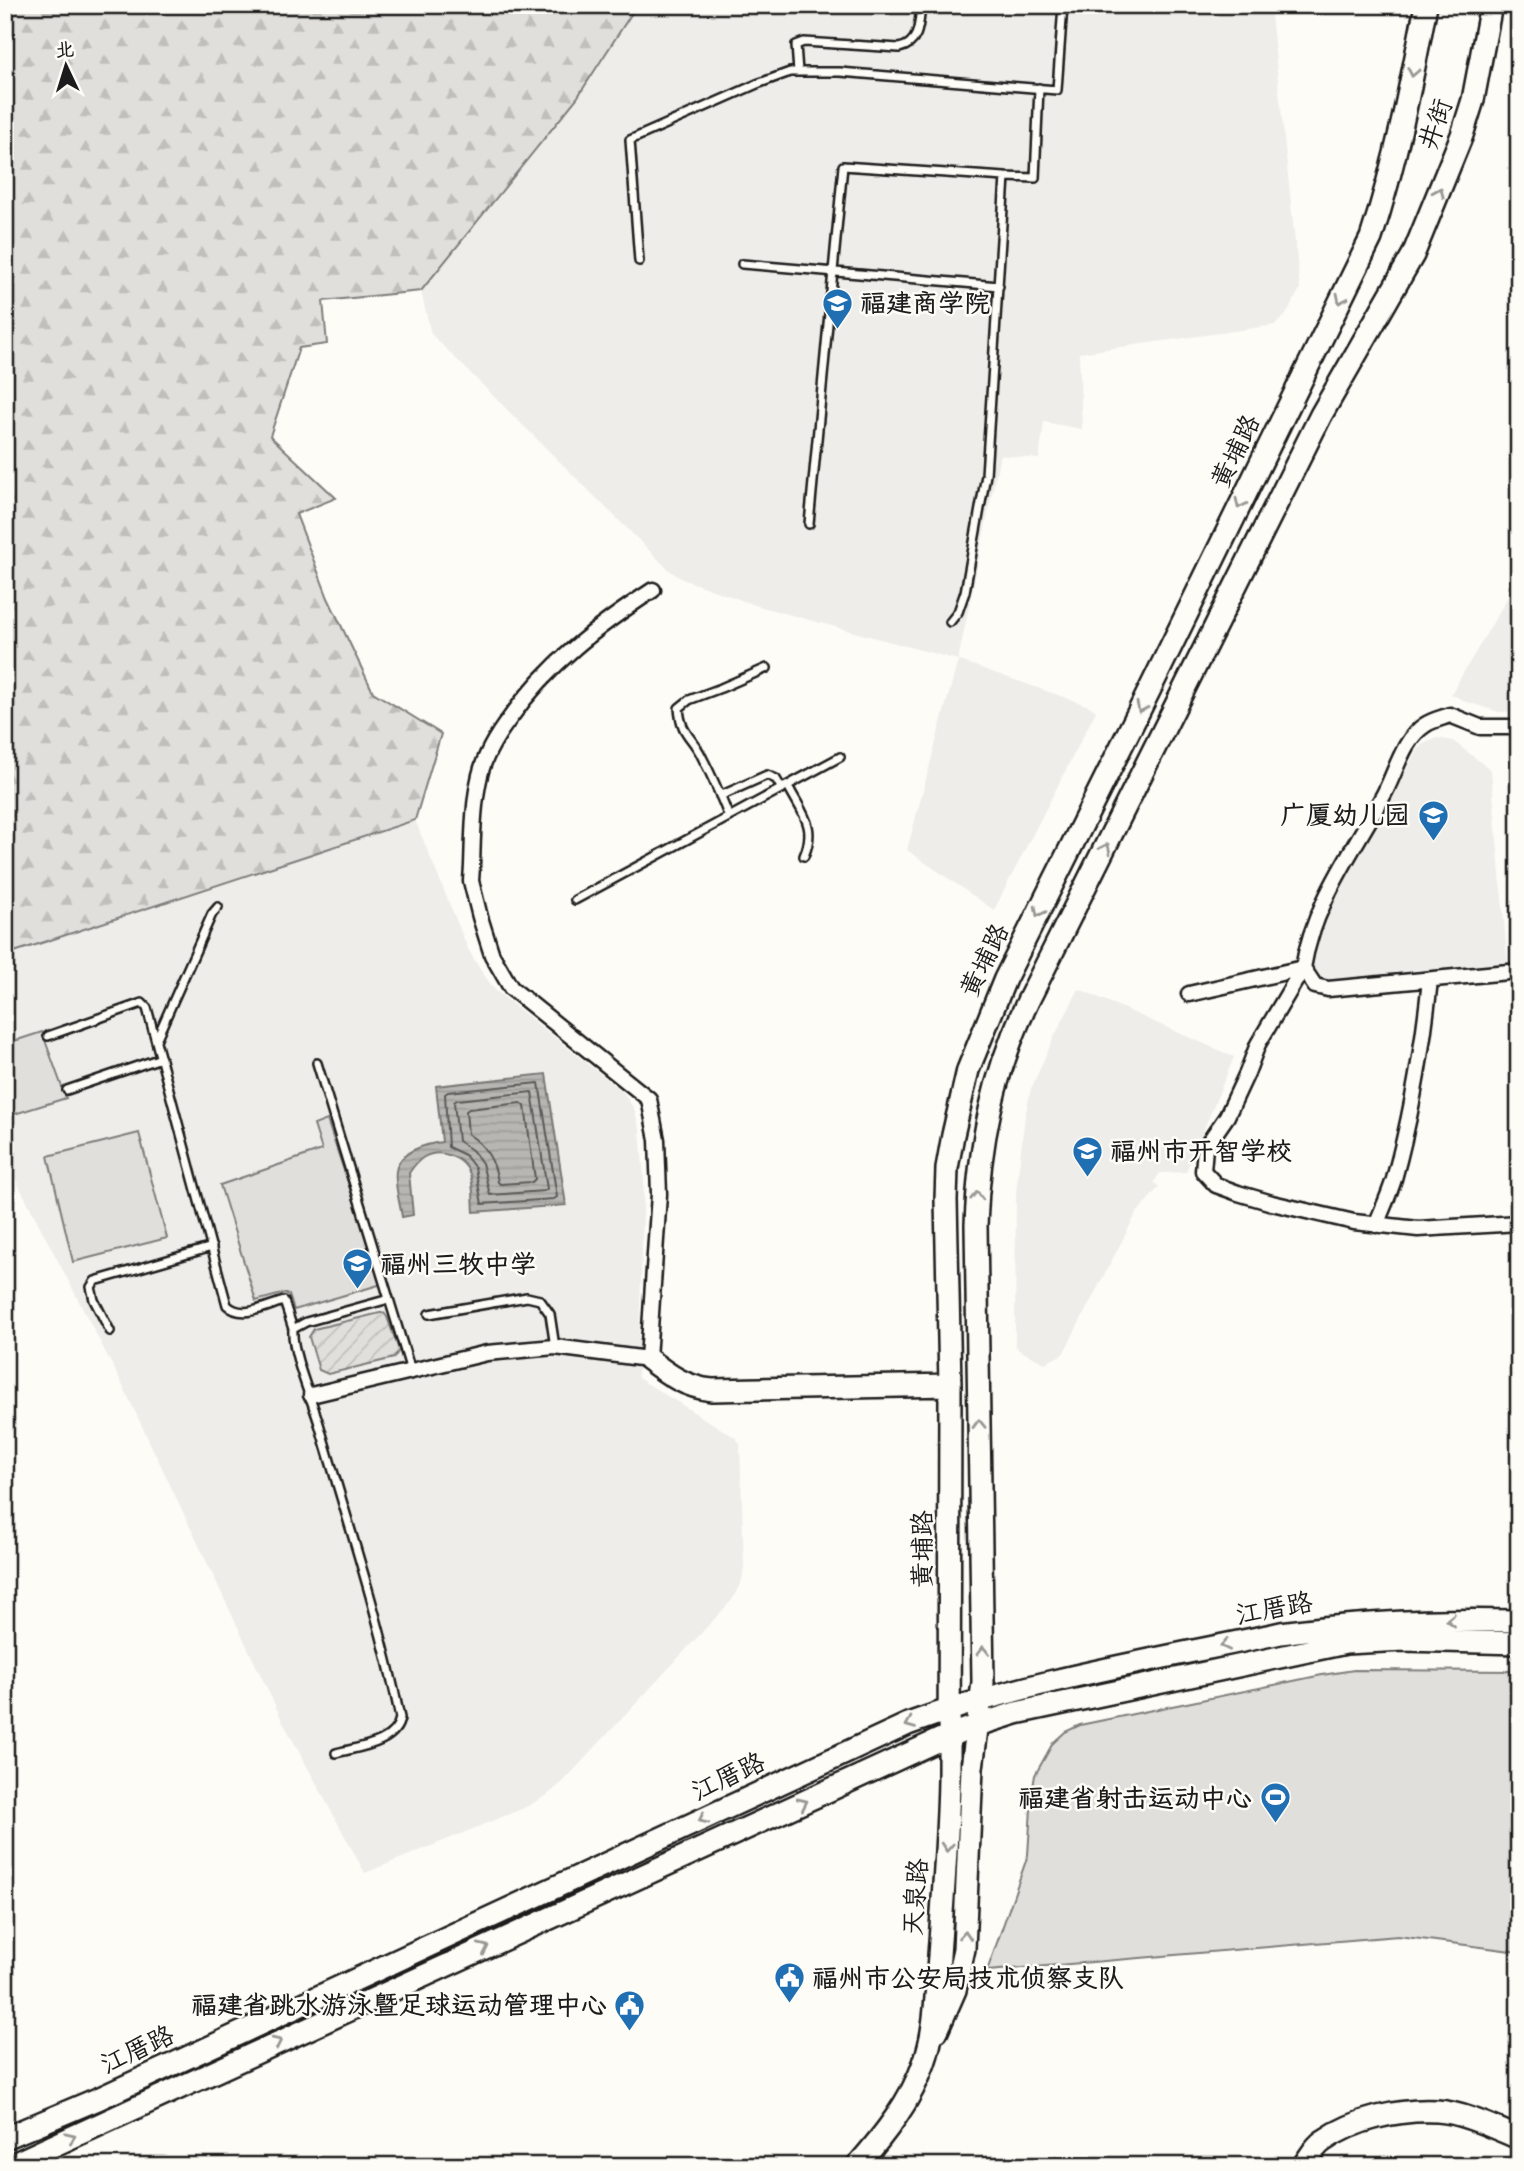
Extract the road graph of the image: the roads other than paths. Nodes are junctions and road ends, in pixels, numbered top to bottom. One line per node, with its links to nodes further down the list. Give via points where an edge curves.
1 (921, 5): 5 (lane, via 917,33 906,47 804,42 796,45)
2 (1063, 5): 6 (lane, via 1057,90)
3 (1426, 5): 8 (main road, 井街, one-way to 8, via 1402,128)
4 (1491, 5): 48 (main road, 井街, one-way to 4, via 976,1225 981,1157 993,1091 1024,1011 1315,427 1413,256 1473,100)
5 (797, 72): 6 (lane); 9 (lane, via 757,84 630,139)
6 (1039, 88): 7 (lane, via 1035,178)
7 (1005, 177): 11 (lane, via 843,166); 12 (lane)
8 (1371, 238): 44 (main road, 黄埔路, one-way to 44, via 1005,979 971,1060 947,1168)
9 (639, 261)
10 (742, 264): 11 (lane)
11 (832, 272): 12 (lane); 13 (lane)
12 (999, 286): 15 (lane, via 986,475 965,592)
13 (809, 524)
14 (653, 590): 42 (street, via 575,646 535,686 501,730 480,775 471,873 492,955 512,988 649,1099 659,1194)
15 (950, 622)
16 (767, 668): 20 (lane, via 679,708 680,723 700,752)
17 (1519, 727): 25 (street, via 1480,727 1450,715 1424,725 1408,743 1333,882 1307,943)
18 (840, 757): 19 (lane)
19 (785, 788): 20 (lane, via 767,775); 21 (lane); 22 (lane, via 809,827 811,836)
20 (720, 796): 21 (lane)
21 (729, 817): 23 (lane)
22 (804, 856)
23 (575, 900)
24 (218, 907): 30 (lane)
25 (1303, 968): 27 (street, via 1315,986 1328,989); 28 (street); 35 (street, via 1258,1044 1227,1115 1205,1148 1203,1171 1216,1185 1250,1196)
26 (1519, 971): 27 (street)
27 (1430, 980): 35 (street, via 1414,1093 1393,1181)
28 (1189, 995)
29 (48, 1036): 30 (lane, via 142,1003)
30 (156, 1041): 31 (lane)
31 (160, 1058): 33 (lane); 36 (lane)
32 (317, 1063): 37 (lane)
33 (67, 1090)
34 (1519, 1223): 35 (street, via 1418,1229)
35 (1376, 1225)
36 (212, 1247): 39 (lane, via 228,1305 242,1313 284,1301); 40 (lane, via 95,1281 90,1287)
37 (389, 1299): 39 (lane); 43 (lane)
38 (429, 1314): 41 (lane, via 527,1297 540,1300 550,1314)
39 (293, 1329): 45 (lane, via 292,1340)
40 (110, 1331)
41 (555, 1347): 42 (street); 43 (street, via 487,1353)
42 (648, 1359): 44 (main road, via 681,1382 712,1390)
43 (411, 1371): 45 (street)
44 (950, 1385): 49 (main road, 黄埔路)
45 (311, 1395): 52 (lane, via 400,1718 399,1727 382,1740)
46 (1519, 1621): 48 (main road, 江厝路, one-way to 48, via 1406,1621 1291,1632)
47 (1519, 1643): 50 (main road, 江厝路, via 1346,1643)
48 (981, 1699): 49 (main road, 江厝路); 50 (main road)
49 (950, 1709): 51 (main road, 黄埔路); 55 (main road, 江厝路, one-way to 55, via 908,1724)
50 (978, 1725): 51 (main road, 江厝路); 54 (main road, one-way to 50, via 955,1990 964,1949)
51 (950, 1736): 53 (main road, 黄埔路); 57 (main road, 江厝路, one-way to 51)
52 (336, 1753)
53 (949, 1779): 54 (main road, 天泉路, one-way to 54)
54 (929, 2046): 58 (main road, 天泉路, via 907,2100)
55 (5, 2138)
56 (1519, 2138): 59 (main road, via 1438,2111 1394,2112 1322,2142)
57 (9, 2166)
58 (858, 2166)
59 (1303, 2166)

